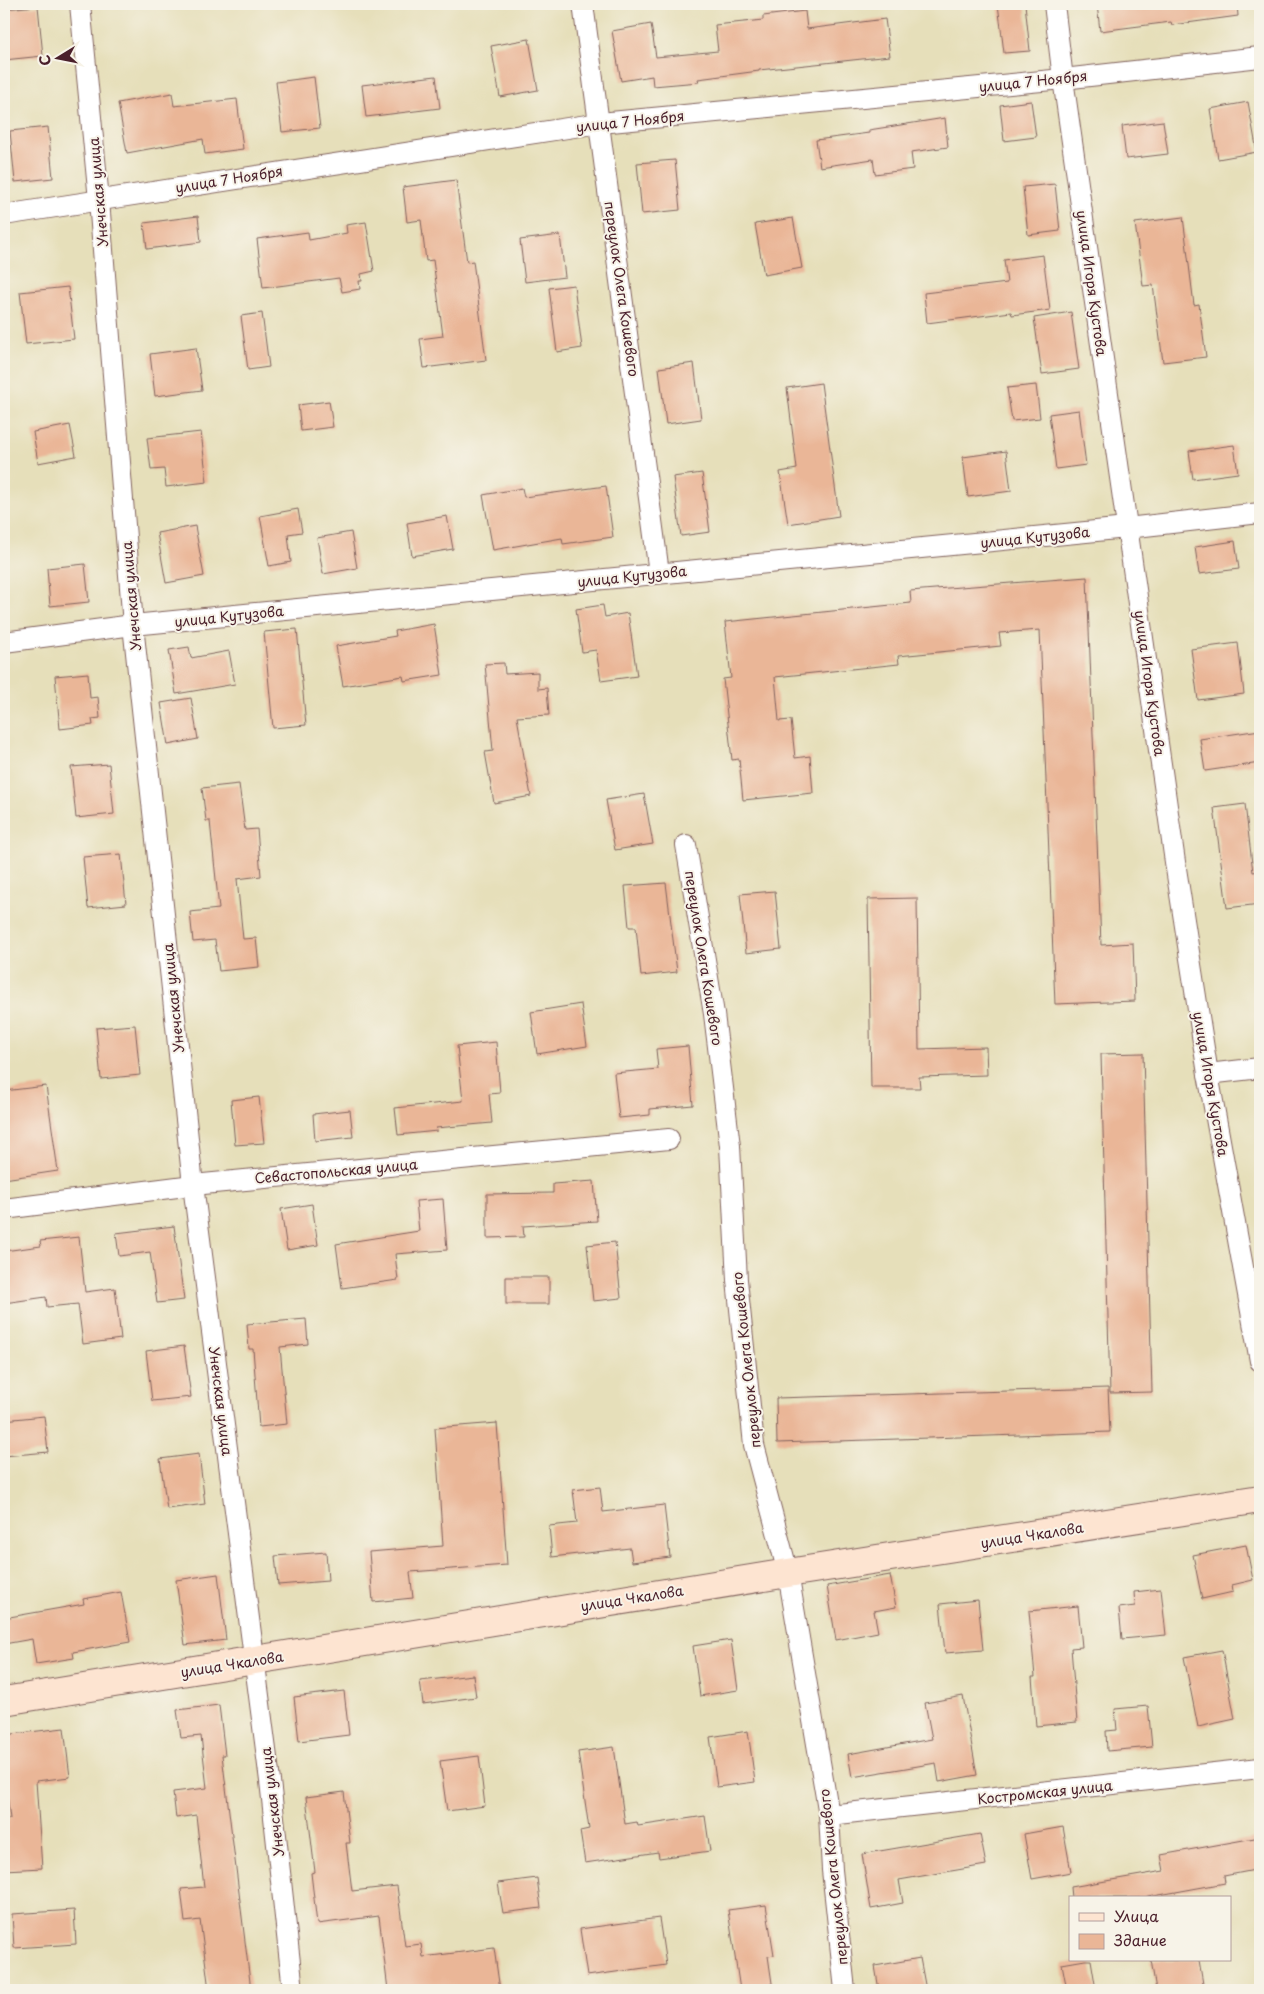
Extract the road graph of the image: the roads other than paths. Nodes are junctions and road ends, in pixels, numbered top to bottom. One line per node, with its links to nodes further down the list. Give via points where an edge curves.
1 (80, 4): 7 (street, Унечская улица)
2 (583, 4): 6 (street, переулок Олега Кошевого)
3 (1054, 4): 5 (street, улица Игоря Кустова)
4 (1260, 57): 5 (street, улица 7 Ноября)
5 (1063, 79): 6 (street, улица 7 Ноября); 10 (street, улица Игоря Кустова)
6 (600, 123): 7 (street, улица 7 Ноября); 11 (street, переулок Олега Кошевого)
7 (99, 200): 8 (street, улица 7 Ноября); 12 (street, Унечская улица)
8 (4, 215)
9 (1260, 513): 10 (street, улица Кутузова)
10 (1127, 528): 11 (street, улица Кутузова); 16 (street, улица Игоря Кустова)
11 (660, 574): 12 (street, улица Кутузова)
12 (133, 625): 13 (street, улица Кутузова); 18 (street, Унечская улица)
13 (4, 642)
14 (686, 845): 22 (street, переулок Олега Кошевого, via 714,1014 730,1146 737,1280 754,1445)
15 (1260, 1068): 16 (street)
16 (1208, 1074): 20 (street, улица Игоря Кустова)
17 (669, 1140): 18 (street, Севастопольская улица)
18 (193, 1185): 19 (street, Севастопольская улица); 23 (street, Унечская улица)
19 (4, 1209)
20 (1260, 1361)
21 (1260, 1499): 22 (street, улица Чкалова)
22 (788, 1573): 23 (street, улица Чкалова); 26 (street, переулок Олега Кошевого)
23 (254, 1660): 24 (street, улица Чкалова); 27 (street, Унечская улица)
24 (4, 1701)
25 (1260, 1768): 26 (street, Костромская улица)
26 (829, 1815): 28 (street, переулок Олега Кошевого)
27 (293, 1990)
28 (845, 1990)

